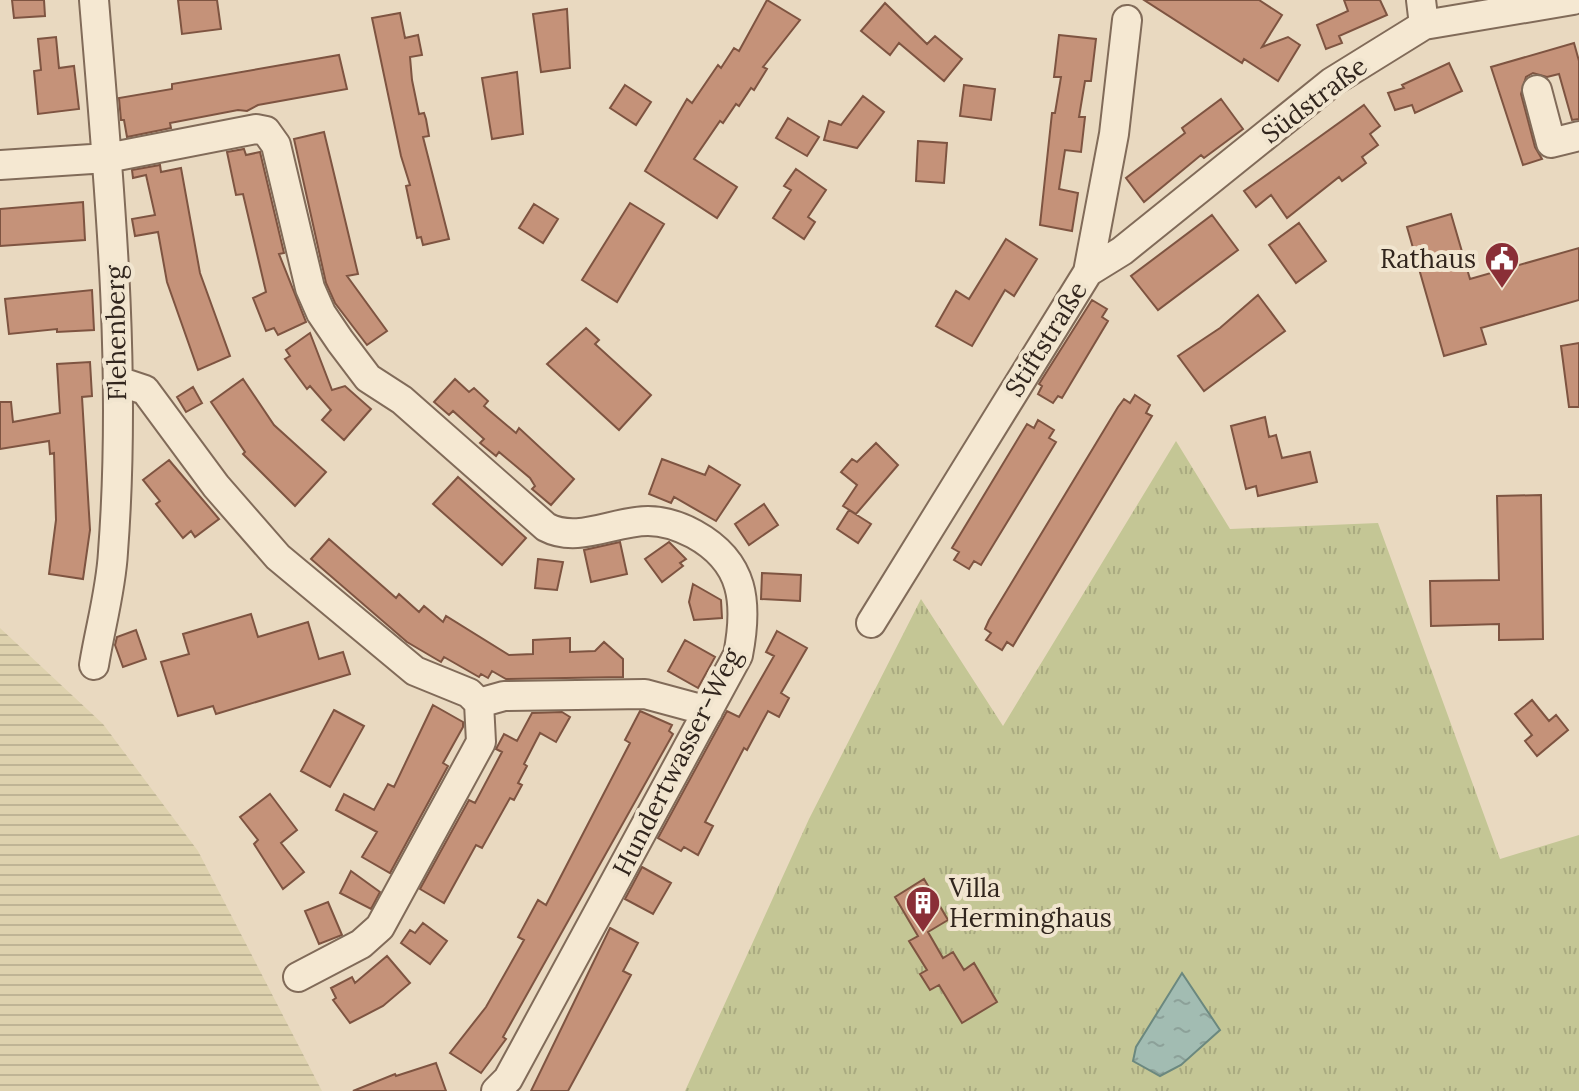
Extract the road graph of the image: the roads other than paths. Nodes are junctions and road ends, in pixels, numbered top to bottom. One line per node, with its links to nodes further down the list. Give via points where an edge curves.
1 (94, 0): 7 (street, Flehenberg)
2 (1573, 0): 3 (street, Südstraße)
3 (1423, 12): 9 (street, Südstraße, via 1122,251)
4 (1127, 20): 9 (street, Stiftstraße, via 1114,134)
5 (1537, 90): 6 (street, via 1551,143)
6 (1579, 136)
7 (107, 158): 8 (street, Hundertwasser-Weg); 10 (street, Flehenberg); 14 (street, Hundertwasser-Weg, via 256,129 273,137 310,288 321,313 368,378 402,400 546,527 560,534 668,522 712,544 730,562 745,620 738,655)
8 (0, 165)
9 (1088, 272): 11 (street, Stiftstraße)
10 (118, 381): 12 (street, Flehenberg, via 113,555); 13 (street, via 145,390 216,486 278,557 415,671 469,693)
11 (871, 623)
12 (94, 665)
13 (479, 703): 14 (street, via 504,696 645,694); 15 (street, via 481,742 380,927 350,951)
14 (708, 711): 16 (street, Hundertwasser-Weg, via 508,1079)
15 (298, 977)
16 (496, 1091)

